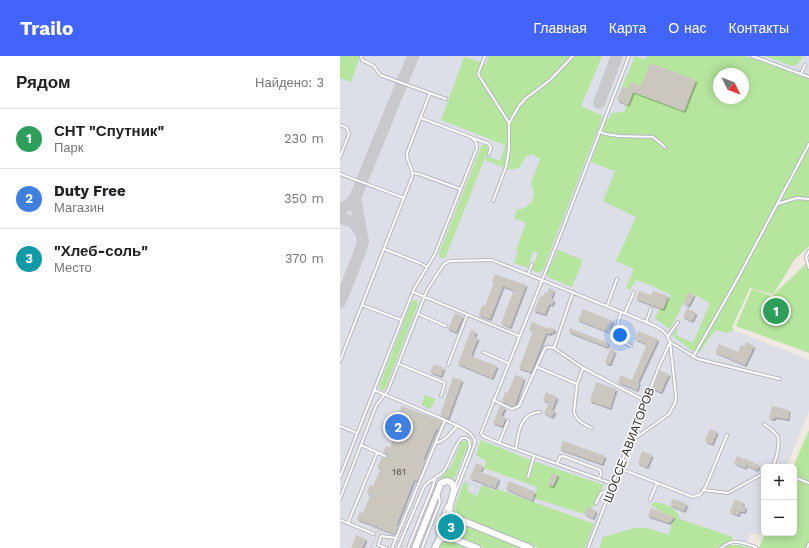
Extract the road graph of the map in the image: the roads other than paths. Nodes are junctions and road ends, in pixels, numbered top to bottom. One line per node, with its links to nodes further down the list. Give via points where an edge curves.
1 (361, 56): 9 (lane, via 362,60 374,66 380,75)
2 (485, 56): 12 (lane, via 478,74)
3 (573, 56): 12 (lane, via 550,80 525,99)
4 (629, 56): 14 (lane)
5 (752, 56): 7 (lane)
6 (805, 65): 7 (lane)
7 (801, 74): 8 (lane)
8 (809, 77)
9 (430, 94): 10 (lane); 11 (lane)
10 (446, 99)
11 (421, 118): 15 (lane); 20 (lane, via 406,155)
12 (509, 123): 25 (lane, via 506,167)
13 (340, 125): 19 (lane, via 347,128 349,134)
14 (599, 131): 17 (lane, via 619,136 653,137); 34 (lane)
15 (472, 138): 18 (lane, via 489,144); 22 (lane, via 477,148)
16 (809, 144): 26 (lane)
17 (665, 147)
18 (489, 154)
19 (340, 157)
20 (413, 173): 22 (lane); 23 (lane)
21 (340, 174): 23 (lane)
22 (460, 189): 30 (lane, via 435,254)
23 (404, 198): 27 (lane)
24 (809, 199): 26 (lane, via 797,198)
25 (493, 201)
26 (776, 205): 56 (lane)
27 (384, 249): 30 (lane); 39 (lane)
28 (809, 251): 31 (lane, via 806,258)
29 (532, 264): 32 (lane)
30 (427, 267): 35 (lane)
31 (809, 268)
32 (528, 274): 34 (lane); 38 (lane, via 490,260 450,261 444,264)
33 (617, 279): 40 (lane)
34 (542, 280): 36 (lane); 50 (lane)
35 (413, 292): 38 (lane); 46 (lane)
36 (573, 292): 40 (lane); 54 (lane)
37 (634, 292): 44 (lane)
38 (425, 297): 43 (lane); 45 (lane)
39 (362, 305): 46 (lane); 57 (lane)
40 (607, 306): 42 (lane)
41 (651, 309): 47 (lane)
42 (621, 312): 44 (lane); 53 (lane, via 616,331 621,340)
43 (418, 314): 49 (lane); 59 (lane)
44 (625, 314): 47 (lane)
45 (468, 315): 50 (lane); 60 (lane)
46 (401, 320): 65 (lane)
47 (646, 322): 51 (lane)
48 (678, 322): 51 (lane)
49 (446, 326)
50 (519, 336): 58 (lane)
51 (668, 336): 52 (lane)
52 (670, 342): 56 (lane); 69 (lane, ШОССЕ АВИАТОРОВ); 79 (lane, via 675,403 669,414)
53 (631, 346)
54 (554, 348): 61 (lane, via 545,348); 62 (lane)
55 (482, 352): 58 (lane)
56 (693, 356): 63 (lane)
57 (340, 361)
58 (508, 363): 68 (lane)
59 (399, 364): 66 (lane); 67 (lane, via 445,383)
60 (448, 365)
61 (537, 367): 64 (lane); 68 (lane, via 517,408 512,409)
62 (583, 368): 64 (lane); 69 (lane)
63 (780, 379)
64 (577, 384): 76 (lane, via 574,412 576,419)
65 (374, 390): 66 (lane); 77 (lane)
66 (385, 394): 71 (lane); 82 (lane, via 376,406)
67 (440, 396)
68 (493, 400): 81 (lane, via 481,433)
69 (646, 400): 79 (lane, ШОССЕ АВИАТОРОВ)
70 (540, 412): 83 (lane, via 533,412 522,423)
71 (445, 420): 75 (lane); 80 (lane)
72 (508, 420): 81 (lane)
73 (764, 424): 88 (lane, via 777,435 779,441)
74 (340, 426): 77 (lane)
75 (456, 427): 80 (lane, via 447,438); 106 (lane, via 469,432 474,443)
76 (592, 428)
77 (358, 433): 91 (lane)
78 (727, 435): 101 (lane)
79 (630, 442): 89 (lane, ШОССЕ АВИАТОРОВ)
80 (436, 443): 110 (lane)
81 (500, 443): 83 (lane)
82 (361, 445): 84 (lane); 103 (lane)
83 (516, 449): 86 (lane)
84 (377, 452): 85 (lane); 108 (lane)
85 (385, 456)
86 (534, 456): 87 (lane); 92 (lane)
87 (557, 464): 95 (lane); 95 (lane, via 560,457 564,456 600,470)
88 (774, 464)
89 (619, 468): 96 (lane); 98 (lane, ШОССЕ АВИАТОРОВ)
90 (761, 475): 101 (lane, via 728,493)
91 (340, 477)
92 (528, 477)
93 (435, 478): 99 (lane, via 444,472 459,441 466,438 470,447); 115 (lane, via 424,487); 116 (lane)
94 (797, 478): 97 (lane)
95 (599, 479): 98 (lane)
96 (657, 483): 101 (lane, via 693,497 701,494); 104 (lane)
97 (809, 483)
98 (613, 484): 102 (lane, ШОССЕ АВИАТОРОВ)
99 (454, 488): 100 (street, via 452,482 445,481); 106 (street); 112 (lane, via 440,523)
100 (438, 490): 117 (street); 118 (lane, via 440,502)
101 (703, 490)
102 (610, 493): 105 (lane, via 602,492); 121 (lane, ШОССЕ АВИАТОРОВ)
103 (340, 499)
104 (650, 500)
105 (596, 503)
106 (450, 510): 120 (street, via 453,516 460,520)
107 (340, 520): 108 (lane)
108 (348, 524): 109 (lane)
109 (374, 534)
110 (396, 538): 113 (lane, via 381,536 378,545); 114 (lane)
111 (809, 544): 124 (lane)
112 (436, 545): 119 (street, via 447,536)
113 (386, 548)
114 (392, 548)
115 (398, 548)
116 (408, 548)
117 (415, 548)
118 (422, 548)
119 (477, 548)
120 (530, 548)
121 (588, 548)
122 (721, 548): 123 (lane, via 728,542)
123 (756, 548)
124 (807, 548)

